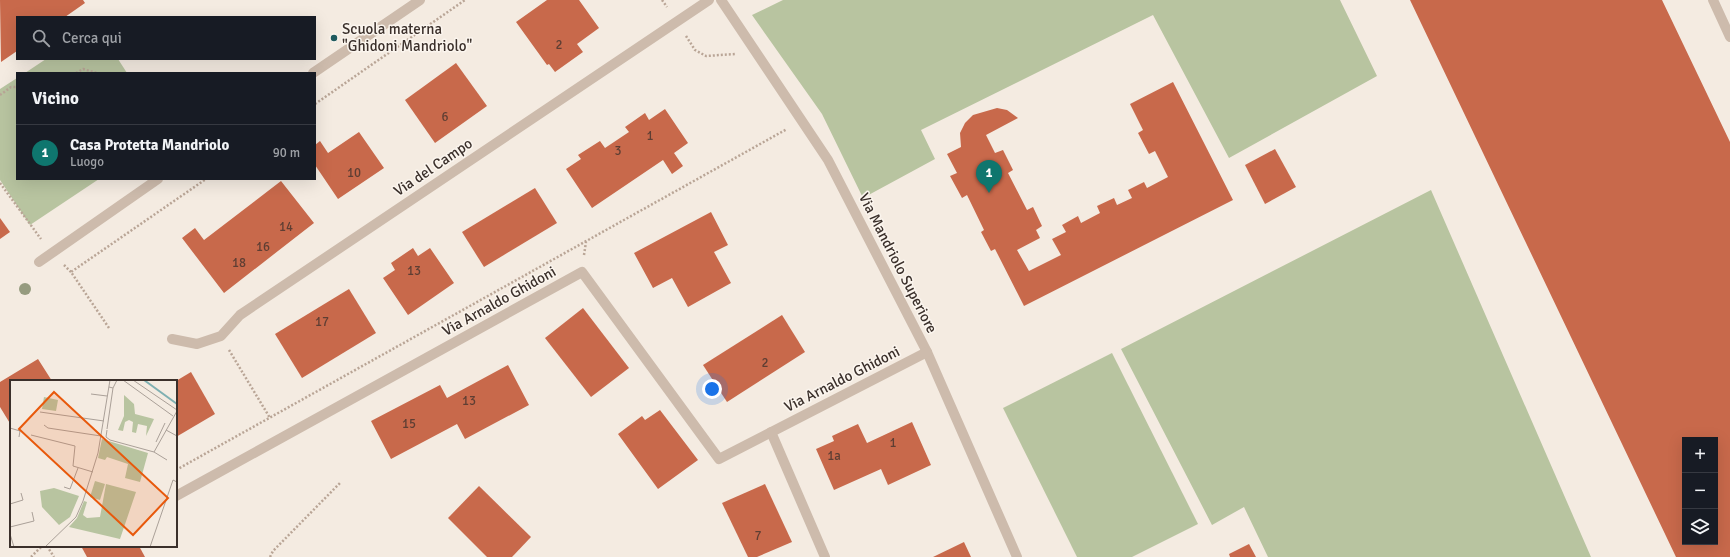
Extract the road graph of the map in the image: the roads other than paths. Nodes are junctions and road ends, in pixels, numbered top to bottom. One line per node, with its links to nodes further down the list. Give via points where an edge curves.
1 (420, 0): 6 (street)
2 (709, 0): 9 (street, Via del Campo, via 240,316 221,336 197,344)
3 (721, 0): 10 (street, Via Mandriolo Superiore, via 828,160)
4 (1713, 0): 5 (street)
5 (1730, 37)
6 (314, 72)
7 (157, 180): 8 (street)
8 (39, 262)
9 (172, 339)
10 (927, 352): 11 (street, Via Arnaldo Ghidoni); 14 (street, Via Mandriolo Superiore)
11 (771, 432): 12 (street, Via Arnaldo Ghidoni, via 719,458 582,272); 13 (street)
12 (177, 495)
13 (825, 557)
14 (1017, 557)

